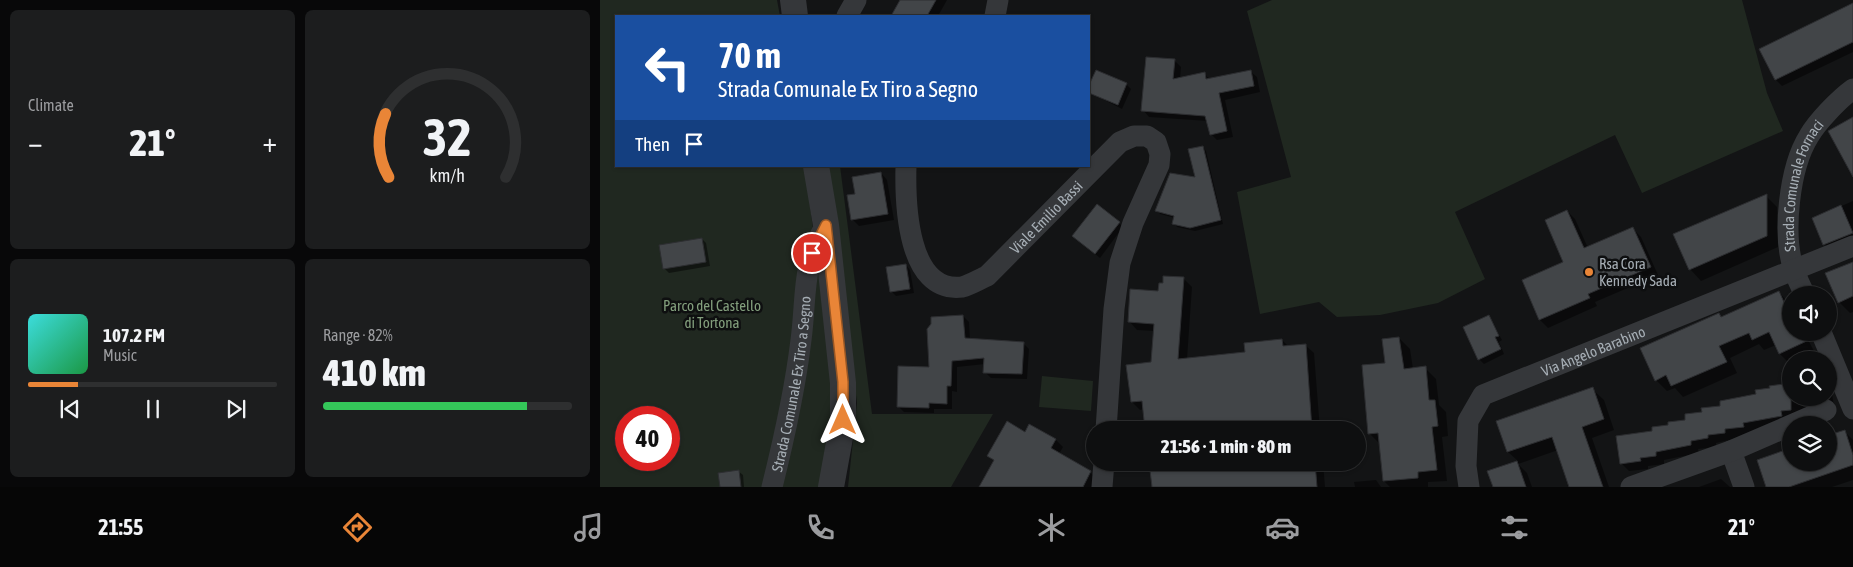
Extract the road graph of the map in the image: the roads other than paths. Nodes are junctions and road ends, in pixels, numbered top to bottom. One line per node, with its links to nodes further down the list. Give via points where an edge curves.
1 (793, 0): 4 (street)
2 (856, 0): 5 (street)
3 (998, 0): 6 (street)
4 (795, 15)
5 (848, 15)
6 (995, 15)
7 (1853, 89): 12 (street, Strada Comunale Fornaci, via 1808,136 1792,180 1787,232)
8 (816, 167): 10 (street)
9 (906, 167): 17 (street, Viale Emilio Bassi, via 912,246 923,270 937,283 962,286 987,276 1120,142 1134,136 1147,136 1156,142 1159,165 1133,223 1120,263)
10 (826, 225): 20 (street, Strada Comunale Ex Tiro a Segno, via 808,264 790,410); 21 (street, via 843,382 843,420)
11 (1853, 246): 12 (street, Via Angelo Barabino)
12 (1794, 270): 13 (street, Strada Comunale Fornaci); 23 (street, Via Angelo Barabino, via 1483,395 1468,420 1466,466)
13 (1801, 286)
14 (1825, 341): 15 (street)
15 (1852, 403)
16 (1826, 410): 18 (street)
17 (1107, 421)
18 (1730, 451): 24 (street); 25 (street)
19 (1103, 471): 22 (street)
20 (772, 487)
21 (831, 487)
22 (1102, 487)
23 (1469, 487)
24 (1631, 487)
25 (1744, 487)

